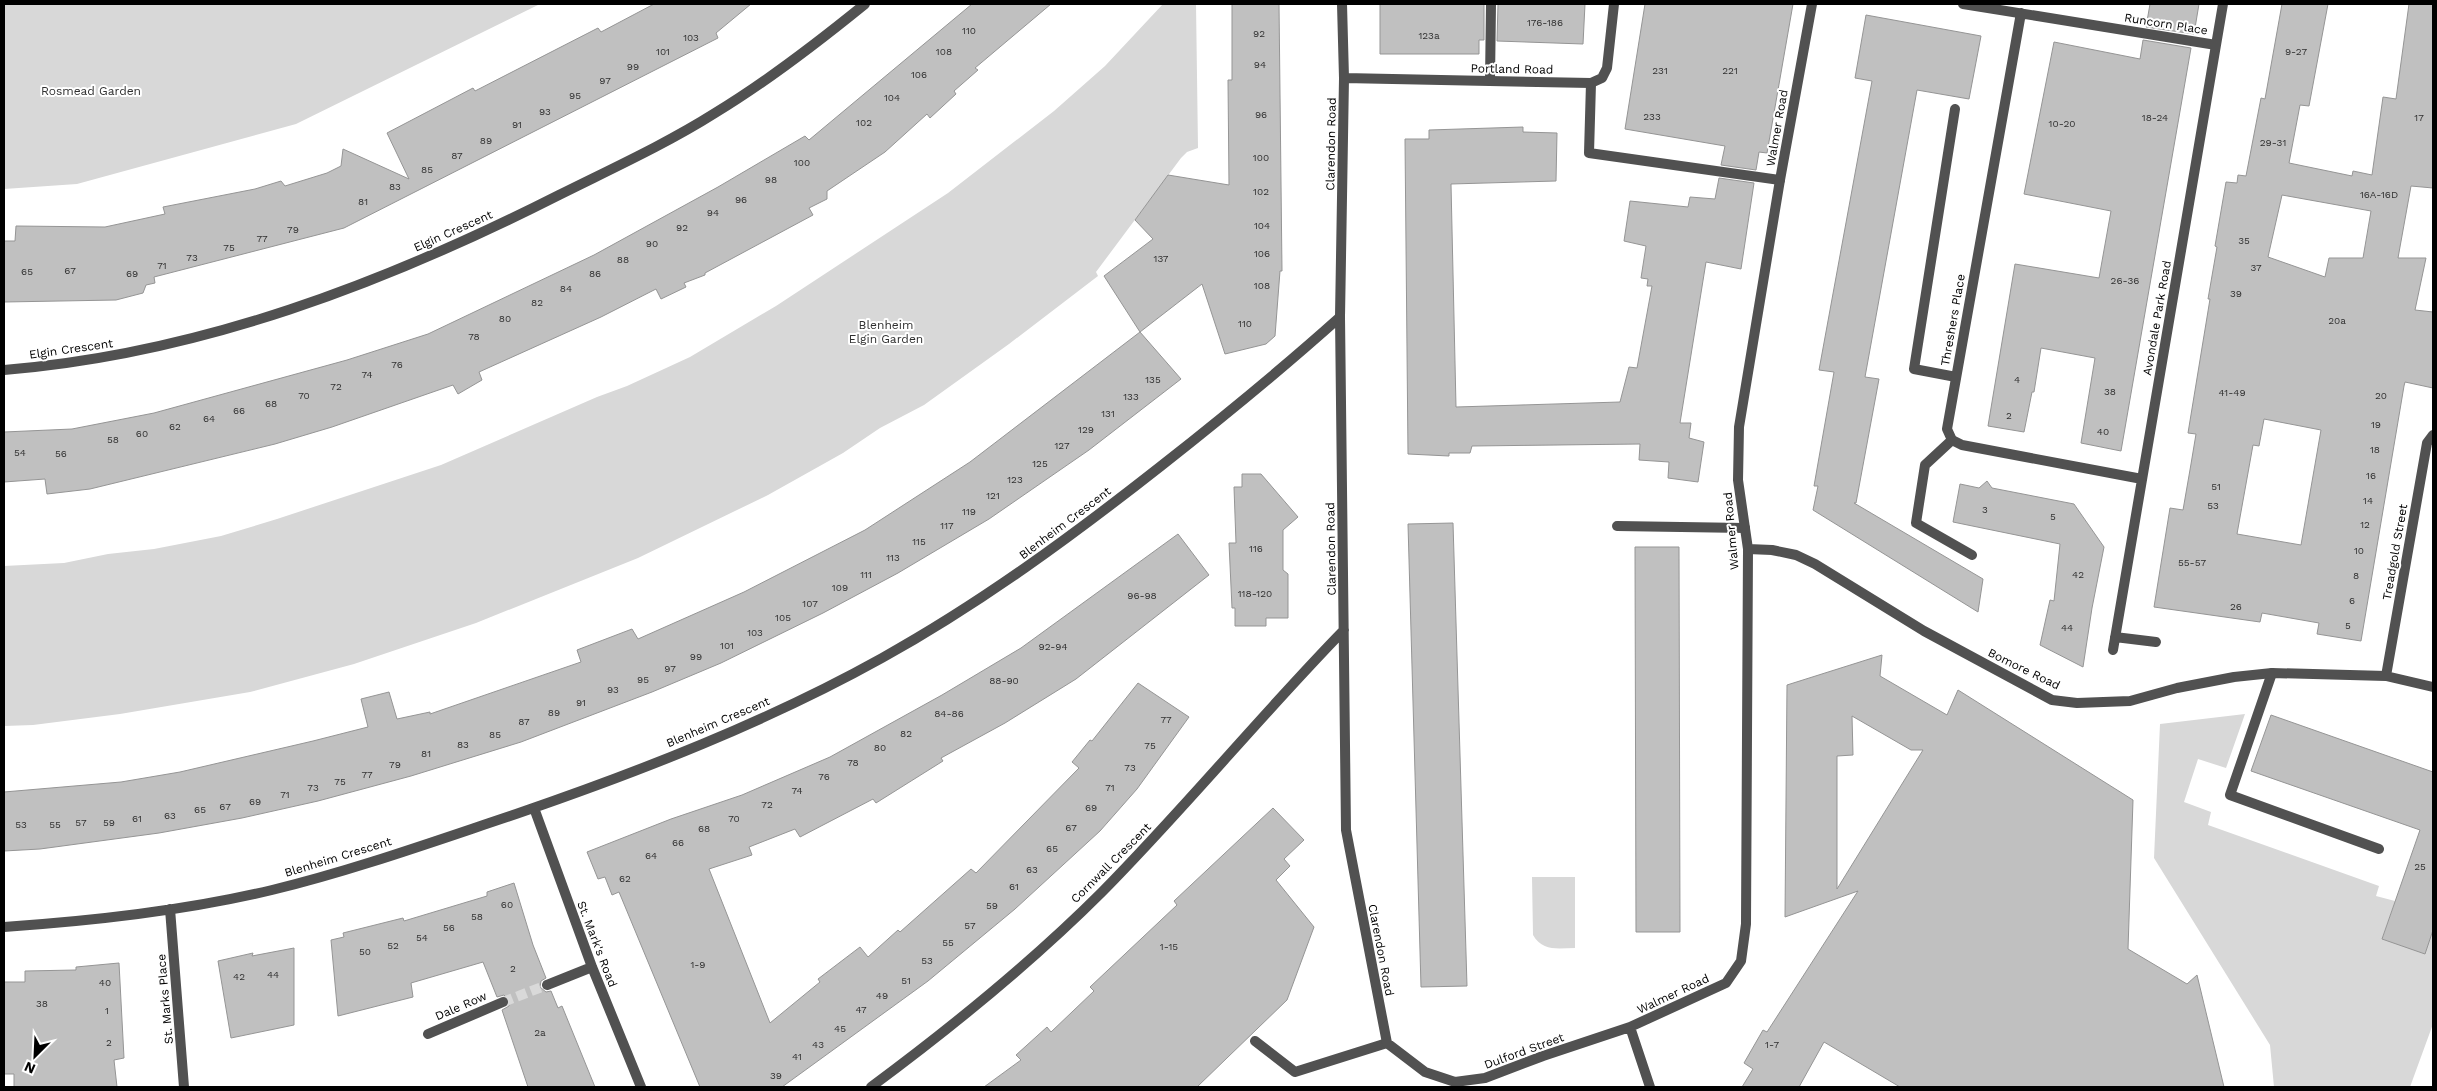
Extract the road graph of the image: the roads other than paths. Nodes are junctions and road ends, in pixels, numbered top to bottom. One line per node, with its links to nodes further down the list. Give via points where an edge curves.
1 (865, 4): 16 (street, Elgin Crescent, via 782,69 714,114 533,208 394,271 246,324 174,344 98,359)
2 (1342, 4): 10 (street, Clarendon Road)
3 (1491, 4): 11 (street)
4 (1614, 4): 12 (street, via 1607,68 1602,78)
5 (1812, 4): 14 (street, Walmer Road)
6 (1963, 4): 8 (street, Runcorn Place)
7 (2223, 4): 9 (street, Avondale Park Road)
8 (2021, 13): 9 (street, Runcorn Place); 17 (street, Threshers Place)
9 (2216, 45): 20 (street, Avondale Park Road)
10 (1344, 78): 11 (street, Portland Road); 15 (street, Clarendon Road)
11 (1490, 81): 12 (street, Portland Road)
12 (1591, 83): 14 (street, via 1590,153)
13 (1955, 108): 17 (street, via 1914,369)
14 (1780, 180): 22 (street, Walmer Road, via 1739,427 1738,480)
15 (1340, 317): 25 (street, Clarendon Road); 32 (street, Blenheim Crescent, via 1241,402 1109,506 1008,580 886,656 818,692 716,737)
16 (4, 370)
17 (1956, 377): 19 (street, Threshers Place, via 1947,428)
18 (2433, 434): 30 (street, Treadgold Street, via 2428,443)
19 (1952, 440): 20 (street, via 1962,445); 24 (street, via 1925,465 1916,523)
20 (2142, 479): 26 (street, Avondale Park Road)
21 (1617, 526): 22 (street)
22 (1744, 528): 23 (street, Walmer Road)
23 (1748, 549): 29 (street, Bomore Road, via 1796,555 1815,564 1924,631 2052,700 2077,703 2130,701 2177,688); 39 (street, Walmer Road, via 1746,924 1741,961 1726,983)
24 (1972, 555)
25 (1344, 630): 42 (street, Clarendon Road, via 1346,830); 45 (street, Cornwall Crescent, via 1101,893 1005,982)
26 (2115, 637): 27 (street); 28 (street, Avondale Park Road)
27 (2156, 642)
28 (2112, 650)
29 (2272, 673): 30 (street, Bomore Road); 33 (street, via 2230,795)
30 (2386, 676): 31 (street, Bomore Road)
31 (2433, 686)
32 (534, 808): 34 (street, Blenheim Crescent, via 270,890); 36 (street, St. Mark's Road)
33 (2379, 849)
34 (170, 909): 35 (street, Blenheim Crescent); 43 (street, St. Marks Place)
35 (4, 927)
36 (592, 967): 37 (street); 44 (street, St. Mark's Road)
37 (547, 985)
38 (503, 1002): 40 (street, Dale Row)
39 (1630, 1027): 42 (street, Dulford Street, via 1485,1078 1455,1082 1425,1072); 46 (street)
40 (428, 1034)
41 (1255, 1041): 42 (street, via 1295,1072)
42 (1387, 1043)
43 (184, 1087)
44 (640, 1087)
45 (871, 1087)
46 (1650, 1087)

